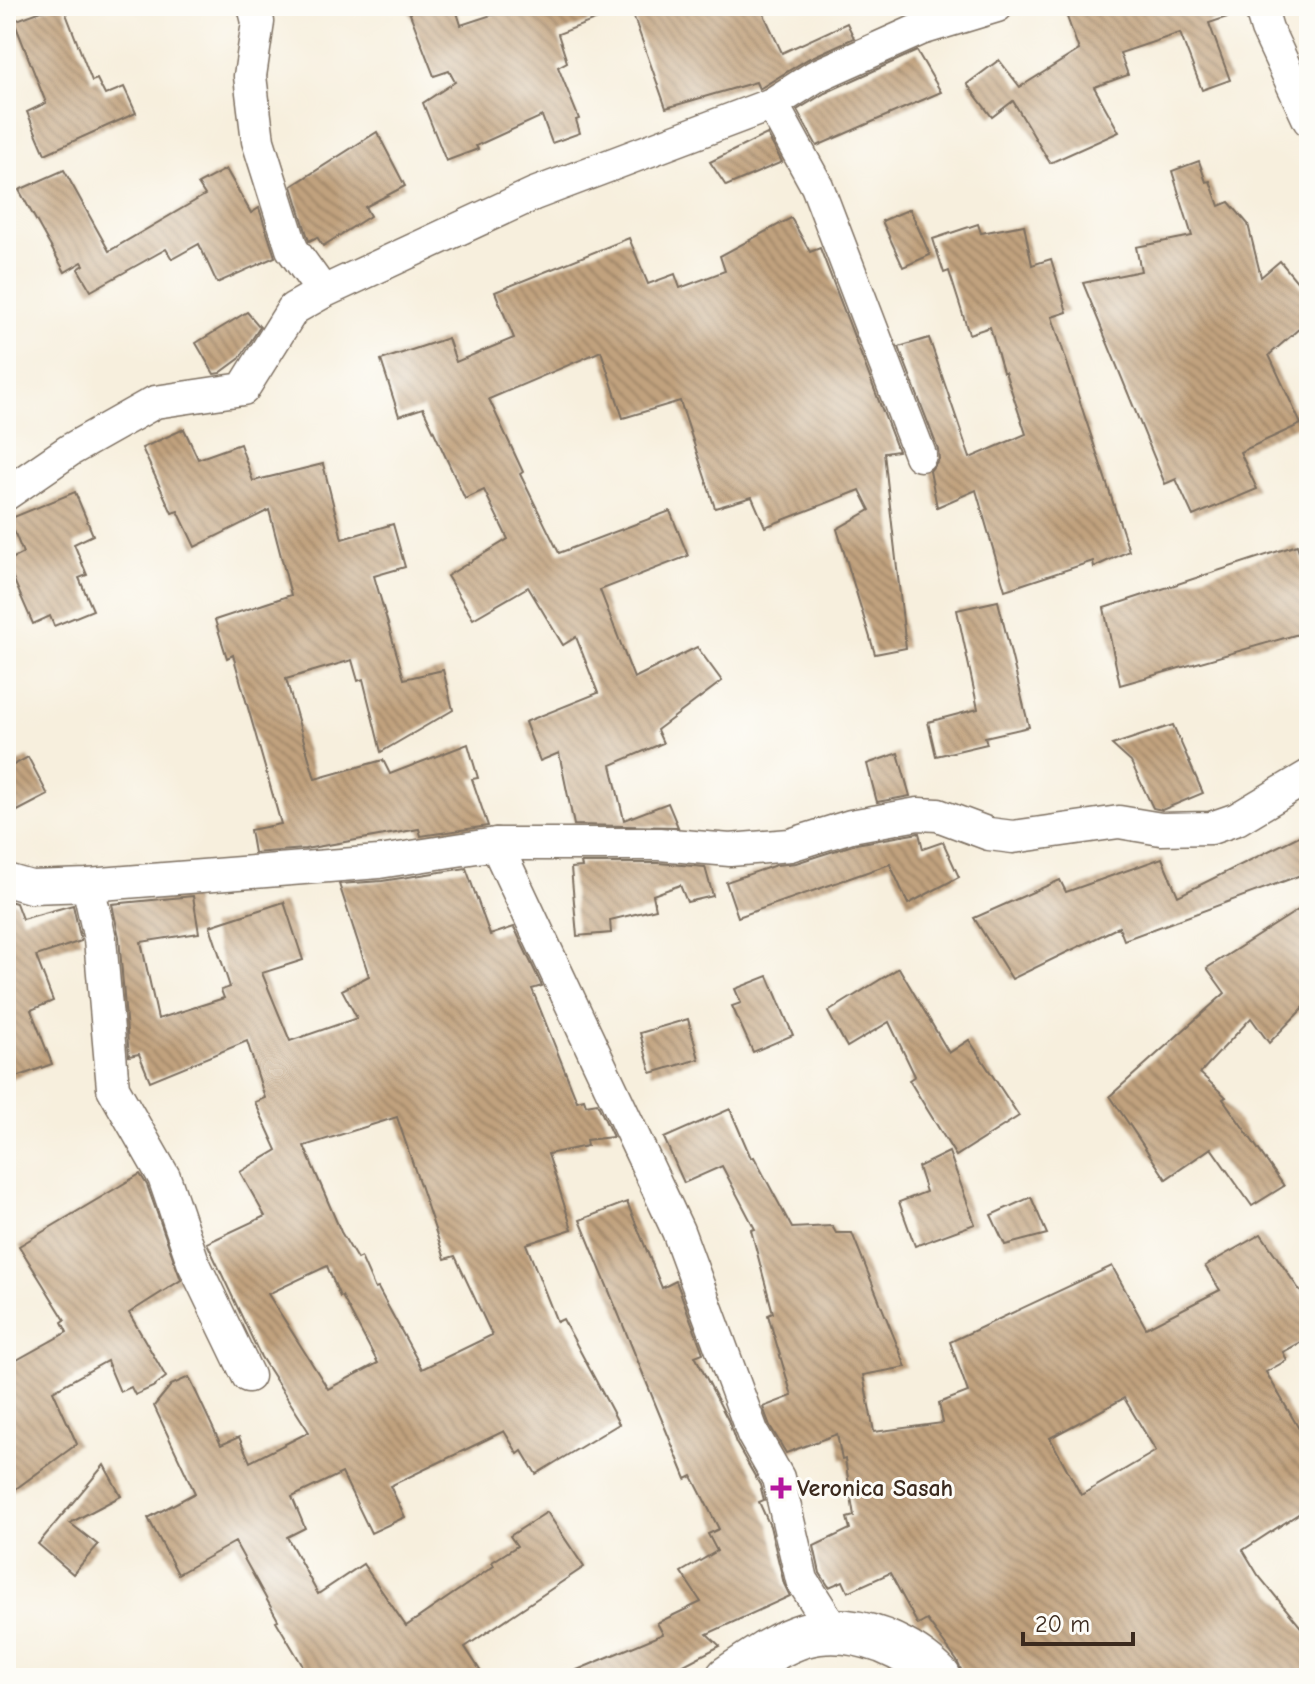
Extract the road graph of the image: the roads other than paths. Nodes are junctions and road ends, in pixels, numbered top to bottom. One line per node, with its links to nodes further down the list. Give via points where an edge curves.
1 (254, 6): 6 (street, via 258,22 250,76 258,141 292,249)
2 (997, 6): 4 (street, via 921,29 816,76)
3 (1260, 6): 5 (street)
4 (772, 104): 6 (street, via 534,194); 7 (street, via 817,186)
5 (1309, 120)
6 (323, 292): 8 (street, via 293,309 243,389 155,402)
7 (920, 455)
8 (6, 494)
9 (1309, 776): 10 (street, via 1237,819 1211,828 1161,829 1119,822 1013,837 918,814 851,826 790,845 745,849)
10 (496, 844): 12 (street, via 379,862); 14 (street, via 678,1231 753,1434 778,1478 802,1580)
11 (6, 880): 12 (street, via 31,887)
12 (88, 885): 13 (street, via 100,939 113,1088 164,1177 193,1262)
13 (248, 1376)
14 (833, 1629): 15 (street, via 793,1638); 16 (street, via 900,1647)
15 (728, 1678)
16 (939, 1678)

